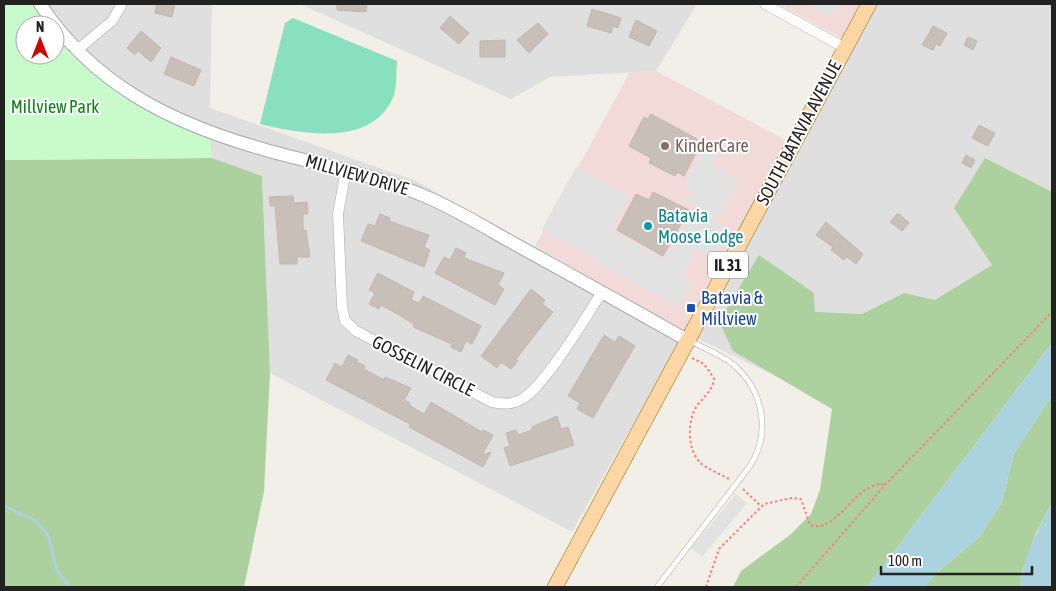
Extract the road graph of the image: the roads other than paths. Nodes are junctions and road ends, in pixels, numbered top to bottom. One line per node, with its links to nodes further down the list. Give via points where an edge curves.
1 (40, 4): 6 (street, MILLVIEW DRIVE)
2 (122, 4): 6 (street, via 112,21)
3 (766, 4): 5 (street)
4 (869, 4): 5 (main road, SOUTH BATAVIA AVENUE / IL 31)
5 (845, 48): 9 (main road, SOUTH BATAVIA AVENUE / IL 31)
6 (77, 50): 7 (street, MILLVIEW DRIVE, via 123,90 171,116 259,148)
7 (346, 170): 8 (street, MILLVIEW DRIVE, via 430,198); 8 (street, GOSSELIN CIRCLE, via 338,214 345,321 356,331 492,402 512,403 529,394)
8 (602, 292): 9 (street, MILLVIEW DRIVE)
9 (684, 346): 10 (main road, SOUTH BATAVIA AVENUE / IL 31); 11 (lane, via 733,365 758,402 763,424 759,452)
10 (555, 587)
11 (657, 587)

